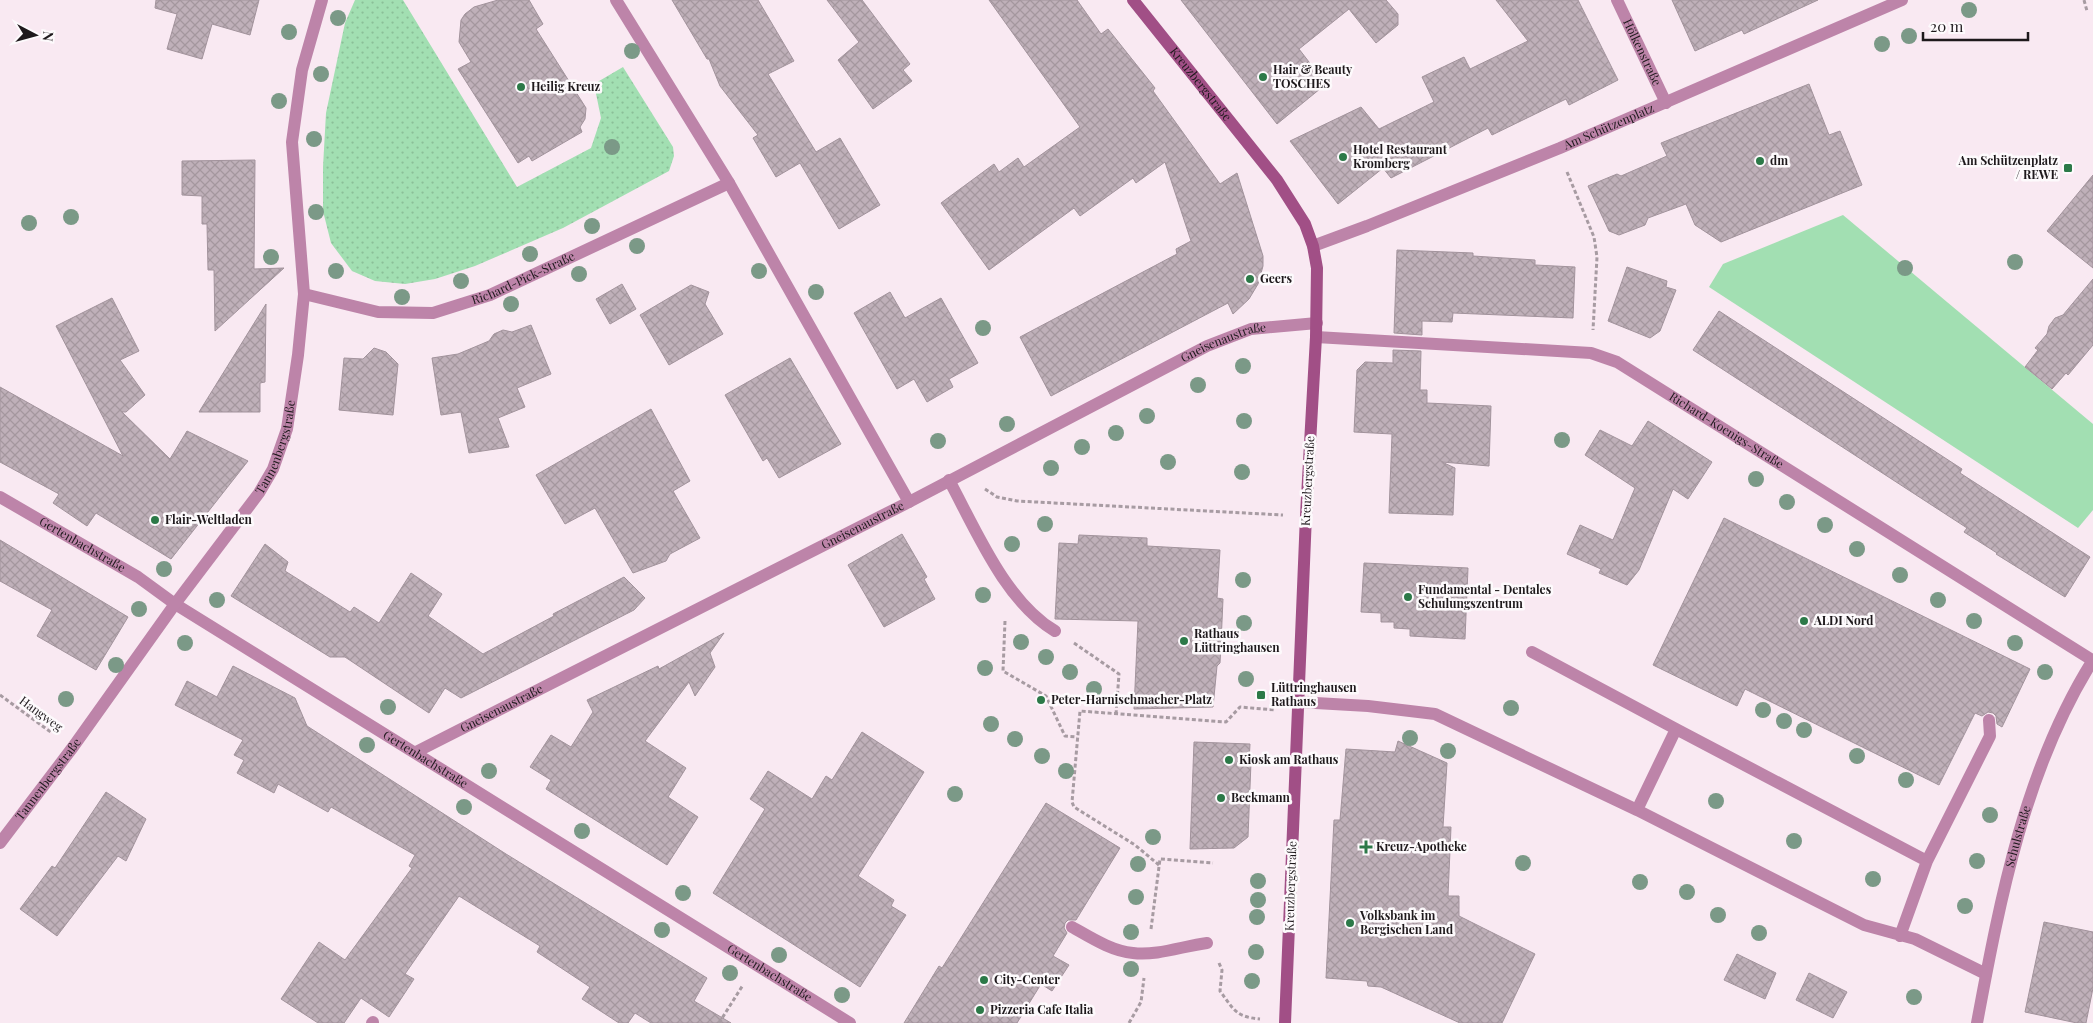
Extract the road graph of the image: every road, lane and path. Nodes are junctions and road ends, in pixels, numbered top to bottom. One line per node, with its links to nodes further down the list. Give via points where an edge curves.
1 (322, 0): 12 (street, Tannenbergstraße, via 302,70 292,142)
2 (616, 0): 10 (street)
3 (1133, 0): 11 (main road, Kreuzbergstraße, via 1277,180 1302,218)
4 (1617, 0): 8 (street, Hölkenstraße)
5 (1902, 0): 8 (street, Am Schützenplatz)
6 (2084, 0): 7 (path)
7 (2088, 11)
8 (1666, 103): 11 (street, Am Schützenplatz)
9 (1568, 175): 14 (path, via 1594,236 1597,257)
10 (729, 183): 12 (street, Richard-Pick-Straße, via 490,295 433,313 378,312); 19 (street)
11 (1313, 246): 13 (main road, Kreuzbergstraße, via 1318,286)
12 (304, 294): 21 (street, Tannenbergstraße, via 287,429 273,468 259,493)
13 (1317, 323): 15 (main road, Kreuzbergstraße); 16 (street, Gneisenaustraße, via 1251,329 1207,346)
14 (1593, 330)
15 (1316, 337): 20 (main road, Kreuzbergstraße); 25 (street, Richard-Koenigs-Straße, via 1591,353 1617,362)
16 (949, 480): 19 (street, Gneisenaustraße); 23 (street, via 1007,586 1042,623)
17 (982, 487): 20 (path, via 997,497 1017,501)
18 (0, 497): 21 (street, Gertenbachstraße, via 138,577)
19 (909, 502): 33 (street, Gneisenaustraße)
20 (1306, 515): 27 (main road, Kreuzbergstraße)
21 (175, 604): 32 (street, Tannenbergstraße); 33 (street, Gertenbachstraße)
22 (1005, 619): 31 (path, via 1003,671 1046,696 1065,736)
23 (1055, 631): 28 (path, via 1119,674)
24 (1532, 652): 30 (street)
25 (2093, 660): 44 (street, Schulstraße, via 2066,707 2042,762 2012,857)
26 (0, 695): 32 (path, Hangweg)
27 (1298, 707): 28 (path, via 1240,707 1226,722); 34 (street, via 1368,706 1435,714); 47 (main road, Kreuzbergstraße)
28 (1116, 714): 31 (path, via 1080,711)
29 (1989, 720): 36 (street, via 1990,736)
30 (1676, 729): 34 (street); 36 (street)
31 (1077, 737): 38 (path, via 1074,807 1135,845)
32 (72, 747): 35 (street, Tannenbergstraße)
33 (416, 752): 49 (street, Gertenbachstraße)
34 (1637, 810): 40 (street, via 1864,925)
35 (0, 843)
36 (1927, 861): 40 (street)
37 (1213, 863): 38 (path, via 1160,859)
38 (1159, 865): 42 (path)
39 (1072, 927): 42 (street, via 1120,950)
40 (1900, 936): 44 (street, via 1914,939)
41 (1207, 943): 42 (street)
42 (1148, 953)
43 (1212, 958): 47 (path, via 1219,962 1222,970 1220,991 1234,1010 1244,1018)
44 (1986, 974): 51 (street, Schulstraße)
45 (1144, 982): 50 (path, via 1141,1002)
46 (734, 1000): 48 (path)
47 (1285, 1022)
48 (718, 1023)
49 (850, 1023)
50 (1128, 1023)
51 (1977, 1023)

